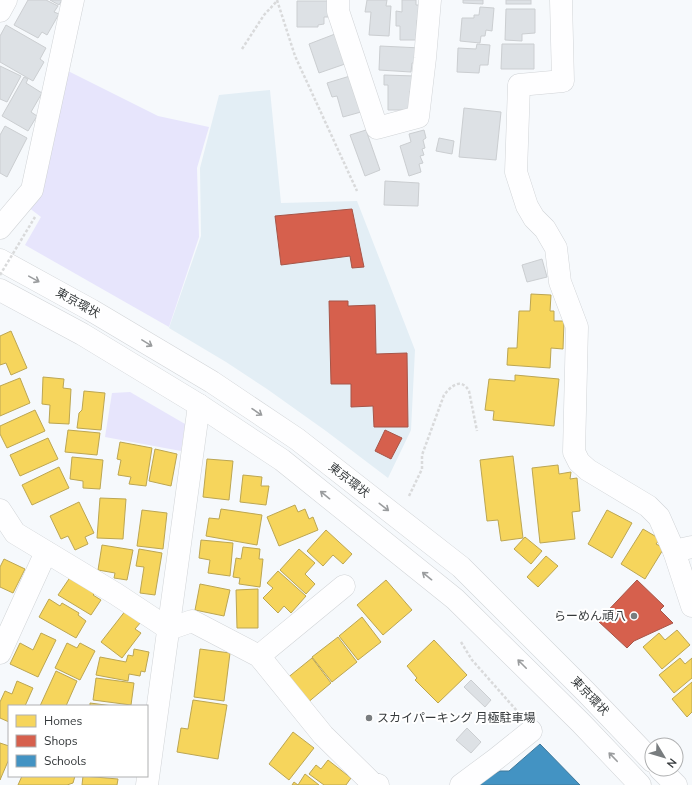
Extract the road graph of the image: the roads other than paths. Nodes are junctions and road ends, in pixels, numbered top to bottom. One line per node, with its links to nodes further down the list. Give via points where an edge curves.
1 (6, 0): 6 (main road)
2 (73, 0): 7 (main road, via 32,190)
3 (338, 0): 4 (main road, via 338,11 377,128 418,117)
4 (430, 0)
5 (562, 0): 12 (main road, via 563,81 519,85 516,172 527,206 556,248 560,282 577,328 574,452 579,462 588,470 648,506)
6 (0, 11)
7 (0, 228)
8 (0, 260): 20 (main road, 東京環状, one-way to 20, via 91,310 212,382 297,439 461,567)
9 (0, 290): 10 (main road, via 82,334)
10 (199, 405): 16 (main road); 25 (main road, one-way to 10, via 455,599 282,460)
11 (0, 510): 13 (main road, via 14,533)
12 (683, 549): 15 (main road)
13 (46, 552): 16 (main road); 17 (main road)
14 (344, 586): 18 (main road)
15 (692, 606)
16 (169, 629): 18 (main road, via 192,622); 23 (main road)
17 (0, 653)
18 (259, 656): 22 (main road, via 323,734)
19 (531, 731): 24 (main road)
20 (644, 752)
21 (668, 777): 26 (main road)
22 (373, 784)
23 (147, 785)
24 (461, 785)
25 (640, 785)
26 (676, 785)

